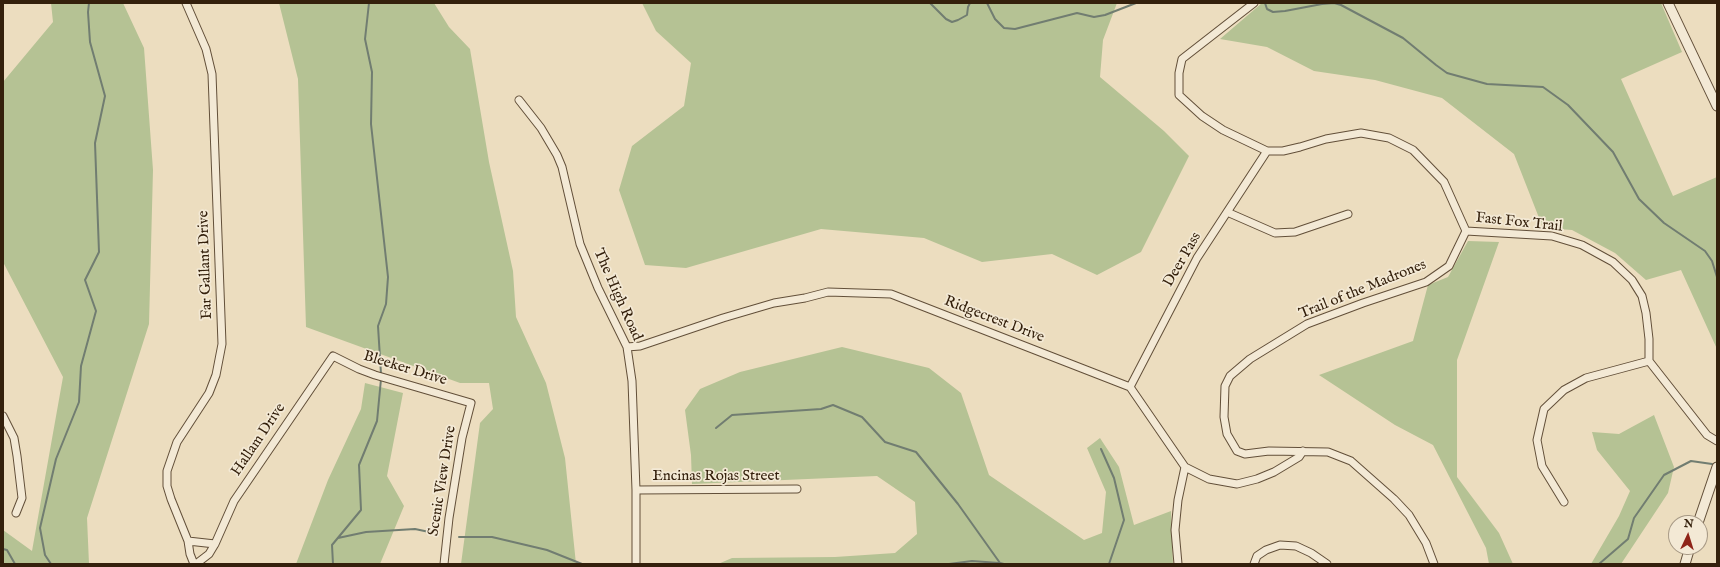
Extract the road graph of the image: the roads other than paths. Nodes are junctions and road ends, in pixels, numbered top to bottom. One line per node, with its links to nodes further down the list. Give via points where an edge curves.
1 (186, 3): 25 (street, Far Gallant Drive, via 206,49 212,74 222,344 216,375 209,393 177,442 167,471 167,486)
2 (1254, 3): 6 (street, via 1182,59 1179,95 1202,116 1223,130)
3 (1669, 3): 5 (street)
4 (519, 100): 10 (street, The High Road, via 558,155 580,244)
5 (1717, 106)
6 (1267, 152): 7 (street, Deer Pass); 9 (street, via 1283,151 1326,139 1361,133 1389,138 1413,150 1444,182)
7 (1227, 212): 8 (street, via 1275,233 1295,232); 13 (street, Deer Pass, via 1197,258)
8 (1348, 214)
9 (1466, 231): 12 (street, Fast Fox Trail, via 1552,236 1582,244 1612,262 1632,280 1642,296 1649,339); 17 (street, Trail of the Madrones, via 1448,266 1426,282 1363,302 1307,324 1250,359 1230,376 1225,386 1224,417 1227,434 1237,452 1245,454)
10 (627, 347): 13 (street, Ridgecrest Drive, via 640,346 774,304 828,292 890,294); 21 (street, The High Road, via 632,381)
11 (332, 356): 14 (street, Bleeker Drive, via 370,373); 26 (street, Hallam Drive, via 234,501)
12 (1649, 361): 16 (street, via 1707,435); 22 (street, via 1586,378 1564,390 1544,409 1537,440 1542,466)
13 (1130, 387): 18 (street)
14 (471, 403): 28 (street, Scenic View Drive, via 446,535)
15 (3, 416): 23 (street, via 14,438 17,456 22,498)
16 (1717, 441)
17 (1303, 451): 18 (street, via 1274,472 1237,484 1209,479); 33 (street, Trail of the Madrones, via 1328,452 1350,461 1409,515 1426,543)
18 (1185, 466): 30 (street, via 1175,530)
19 (1717, 467): 24 (street)
20 (797, 489): 21 (street, Encinas Rojas Street)
21 (636, 490): 29 (street, The High Road)
22 (1564, 502)
23 (16, 514)
24 (1701, 515)
25 (188, 541): 26 (street); 27 (street, Hallam Drive)
26 (215, 544): 27 (street, Hallam Drive, via 208,554)
27 (195, 564)
28 (444, 564)
29 (636, 564)
30 (1178, 564)
31 (1254, 564): 32 (street, via 1257,556 1280,545 1301,548)
32 (1327, 564)
33 (1434, 564)

